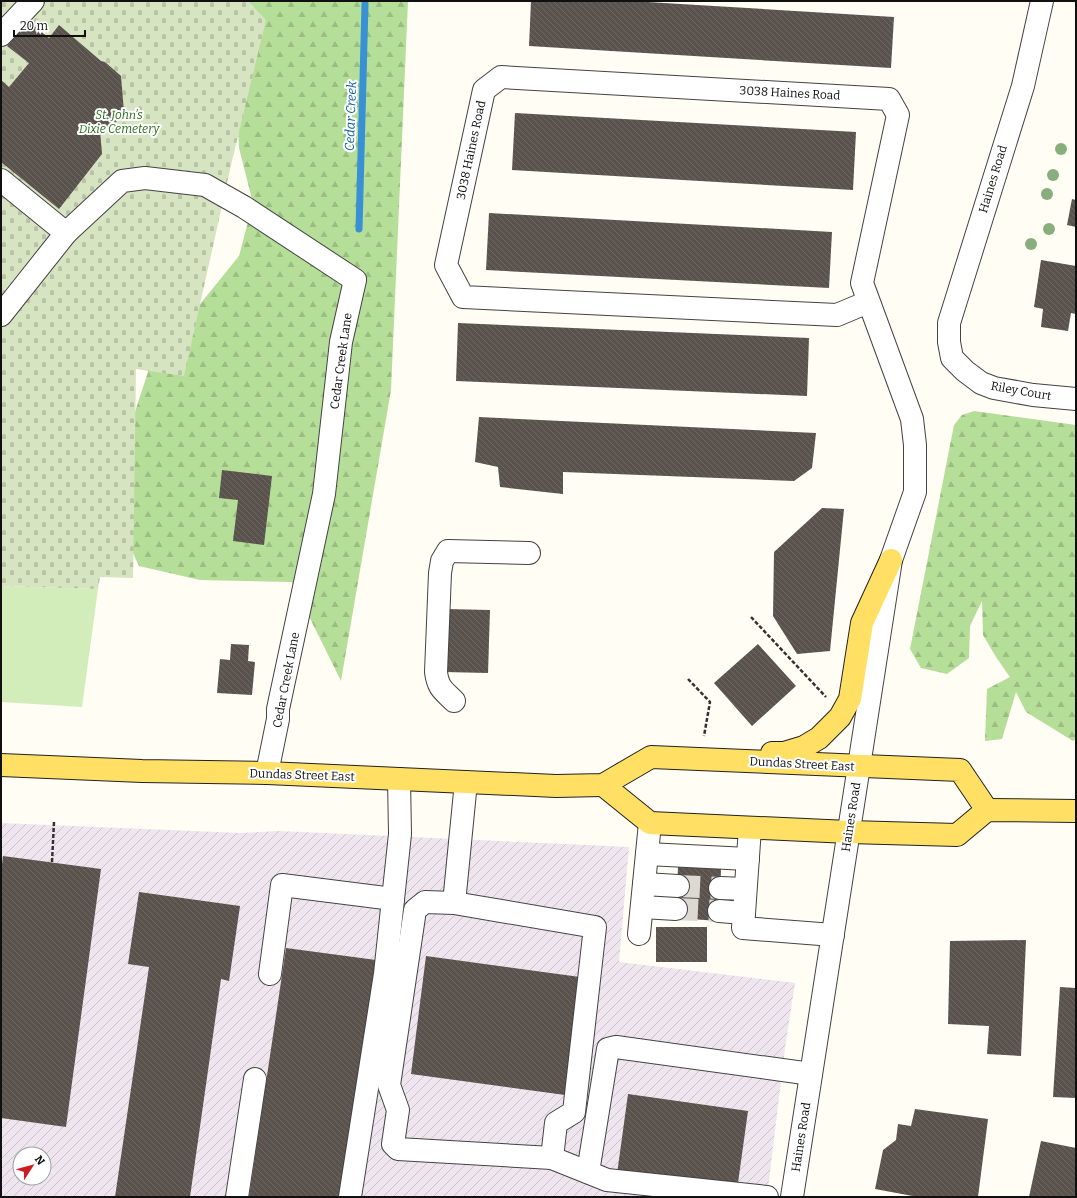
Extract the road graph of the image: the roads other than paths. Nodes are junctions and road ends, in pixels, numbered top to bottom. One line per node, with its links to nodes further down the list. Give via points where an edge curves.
1 (33, 1): 3 (street)
2 (1042, 1): 9 (street, Haines Road, via 1023,86 949,323)
3 (1, 36)
4 (1, 180): 5 (street)
5 (66, 234): 7 (street); 17 (street, Cedar Creek Lane, via 122,181 144,178 205,184 354,280 341,342 324,494 278,709)
6 (868, 302): 6 (street, 3038 Haines Road, via 837,315 463,297 446,265 484,90 501,77 889,99 898,115 862,282); 8 (street, 3038 Haines Road)
7 (1, 315)
8 (885, 349): 12 (street, Haines Road, via 912,419 915,445 915,492)
9 (952, 358): 10 (street, Riley Court, via 965,372 994,388)
10 (1076, 399)
11 (529, 553): 13 (street, via 448,551 442,562 436,672 438,683)
12 (891, 560): 14 (main road, via 862,623 850,699 840,716 819,738 804,747 784,753 736,753); 16 (street, Haines Road)
13 (454, 701)
14 (725, 760): 16 (main road, Dundas Street East); 20 (main road, Dundas Street East, via 651,757)
15 (1, 765): 17 (main road, Dundas Street East)
16 (859, 767): 21 (main road, Dundas Street East, via 960,770); 25 (street, Haines Road)
17 (268, 774): 18 (main road, Dundas Street East)
18 (399, 779): 19 (main road, Dundas Street East); 32 (street, via 400,834)
19 (466, 782): 20 (main road, Dundas Street East, via 556,786); 33 (street)
20 (603, 785): 23 (main road)
21 (987, 810): 22 (main road); 25 (main road, via 957,836)
22 (1076, 811)
23 (650, 823): 24 (main road); 26 (street)
24 (750, 828): 25 (main road); 27 (street)
25 (849, 832): 39 (street, Haines Road)
26 (647, 854): 27 (street); 28 (street)
27 (748, 859): 31 (street)
28 (644, 884): 29 (street); 34 (street)
29 (678, 886)
30 (720, 888): 31 (street)
31 (745, 889): 37 (street)
32 (393, 899): 40 (street, via 282,885); 46 (street, via 385,974)
33 (454, 903): 43 (street, via 595,927 574,1112 556,1123); 43 (street, via 425,902 415,910 389,1085 398,1110 393,1144 398,1149)
34 (642, 908): 35 (street); 38 (street)
35 (676, 909)
36 (719, 911): 37 (street)
37 (744, 913): 39 (street, via 743,928)
38 (639, 934)
39 (833, 935): 41 (street, Haines Road)
40 (270, 974)
41 (811, 1074): 44 (street, via 616,1047 608,1049); 48 (street, Haines Road)
42 (255, 1079): 45 (street)
43 (552, 1158): 44 (street)
44 (588, 1172): 47 (street, via 607,1180)
45 (237, 1197)
46 (350, 1197)
47 (767, 1197)
48 (792, 1197)

